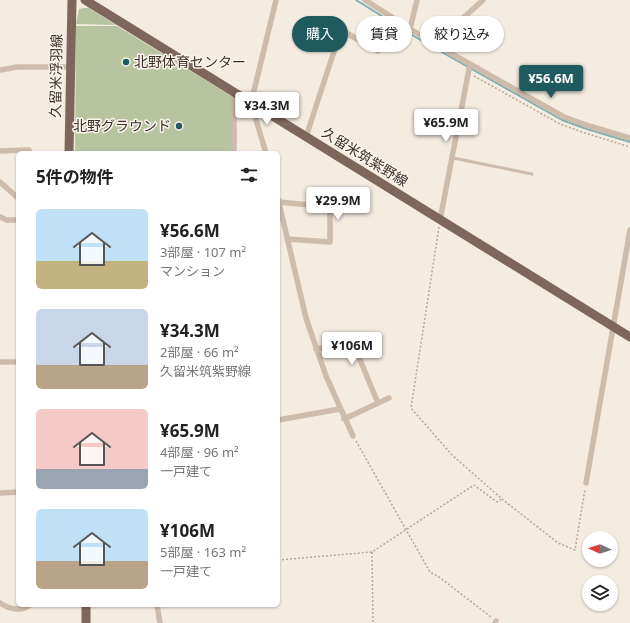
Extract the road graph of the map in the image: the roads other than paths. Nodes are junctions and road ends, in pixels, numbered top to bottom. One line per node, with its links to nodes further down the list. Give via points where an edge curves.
1 (72, 0): 12 (main road, 久留米浮羽線)
2 (85, 0): 15 (main road, 久留米筑紫野線)
3 (276, 0): 16 (street)
4 (365, 0): 7 (street)
5 (417, 0): 9 (street)
6 (483, 0): 8 (street)
7 (390, 16)
8 (465, 16)
9 (412, 21)
10 (356, 39): 17 (street, via 341,30)
11 (446, 52): 13 (street)
12 (70, 67): 14 (street, via 17,67); 21 (main road, 久留米浮羽線)
13 (469, 67): 18 (street, via 564,117); 24 (street)
14 (0, 70)
15 (234, 92): 16 (main road, 久留米筑紫野線); 22 (street)
16 (251, 103): 17 (main road, 久留米筑紫野線); 23 (street)
17 (306, 136): 32 (main road, 久留米筑紫野線)
18 (630, 138)
19 (0, 151): 20 (street)
20 (29, 151)
21 (69, 151)
22 (234, 151)
23 (265, 151)
24 (453, 158): 25 (lane); 32 (street)
25 (532, 174)
26 (0, 182): 27 (street)
27 (16, 196)
28 (280, 200): 34 (street, via 330,207 330,242)
29 (280, 209): 34 (street)
30 (0, 217): 31 (street)
31 (16, 220)
32 (440, 220): 35 (main road, 久留米筑紫野線)
33 (630, 230): 35 (street)
34 (287, 239): 37 (street)
35 (612, 326): 36 (main road, 久留米筑紫野線); 46 (street)
36 (630, 337)
37 (316, 349): 41 (street, via 353,343); 42 (street)
38 (0, 362): 39 (street)
39 (16, 362)
40 (389, 398): 41 (street)
41 (378, 403): 43 (street)
42 (340, 409): 43 (street); 44 (street)
43 (344, 418): 45 (street)
44 (280, 420)
45 (353, 436)
46 (586, 483)
47 (16, 492): 48 (street)
48 (0, 493)
49 (0, 603): 50 (street, via 11,609)
50 (28, 607)
51 (86, 607): 53 (main road)
52 (157, 607): 54 (street)
53 (86, 623)
54 (160, 623)

